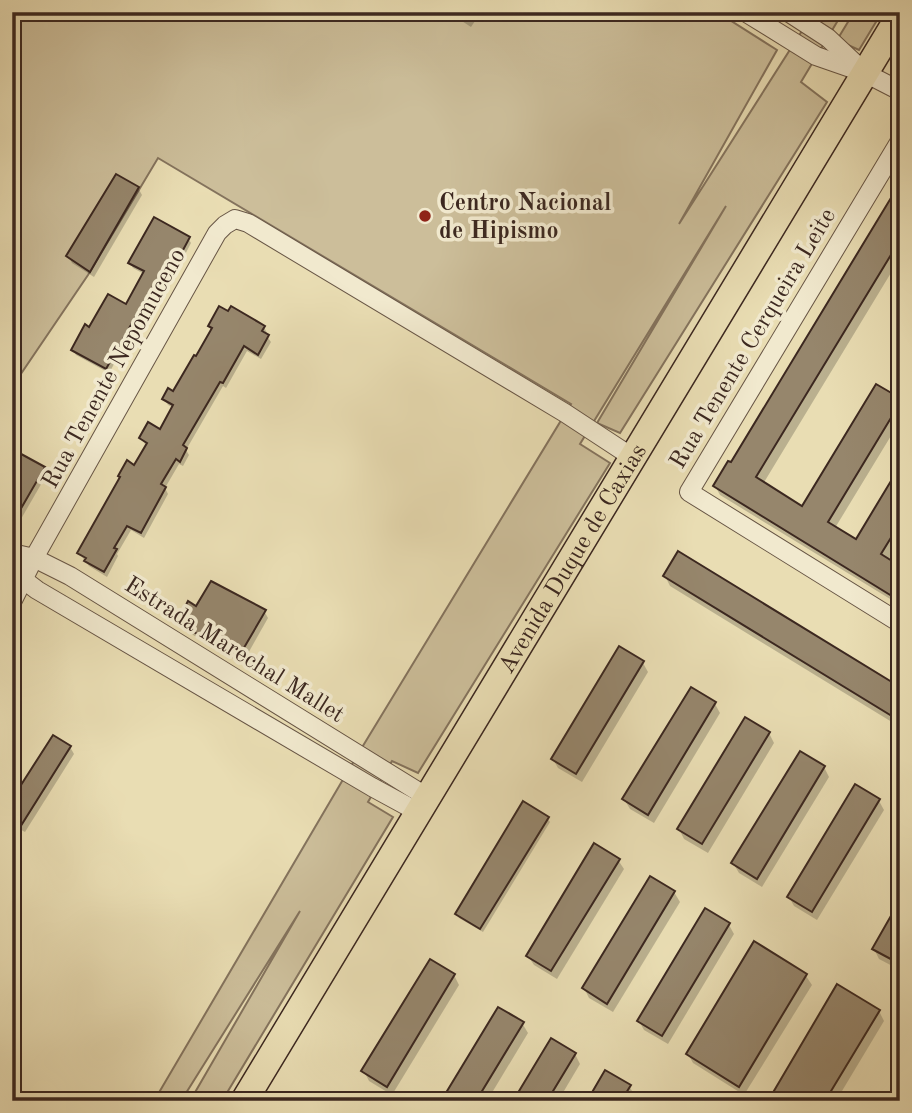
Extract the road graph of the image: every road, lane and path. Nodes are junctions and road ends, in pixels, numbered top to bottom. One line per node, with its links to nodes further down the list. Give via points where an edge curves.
1 (745, 12): 4 (street, via 817,56)
2 (788, 12): 4 (street, via 828,38)
3 (900, 15): 4 (main road, Avenida Duque de Caxias)
4 (865, 73): 5 (street); 8 (main road, Avenida Duque de Caxias)
5 (900, 91)
6 (900, 141): 13 (street, Rua Tenente Cerqueira Leite, via 689,492)
7 (217, 233): 8 (street, Rua Tenente Cerqueira Leite, via 235,219 248,223); 10 (street, Rua Tenente Nepomuceno)
8 (632, 457): 16 (main road, Avenida Duque de Caxias)
9 (12, 553): 10 (street, Estrada Marechal Mallet)
10 (34, 558): 11 (street, Rua Tenente Nepomuceno); 14 (street, Estrada Marechal Mallet)
11 (17, 576): 12 (street, Rua Tenente Nepomuceno); 15 (street, Estrada Marechal Mallet)
12 (12, 601)
13 (900, 623)
14 (206, 660): 15 (street); 16 (street, Estrada Marechal Mallet)
15 (192, 680): 16 (street, Estrada Marechal Mallet, via 372,787)
16 (423, 804): 17 (main road, Avenida Duque de Caxias)
17 (244, 1101)

